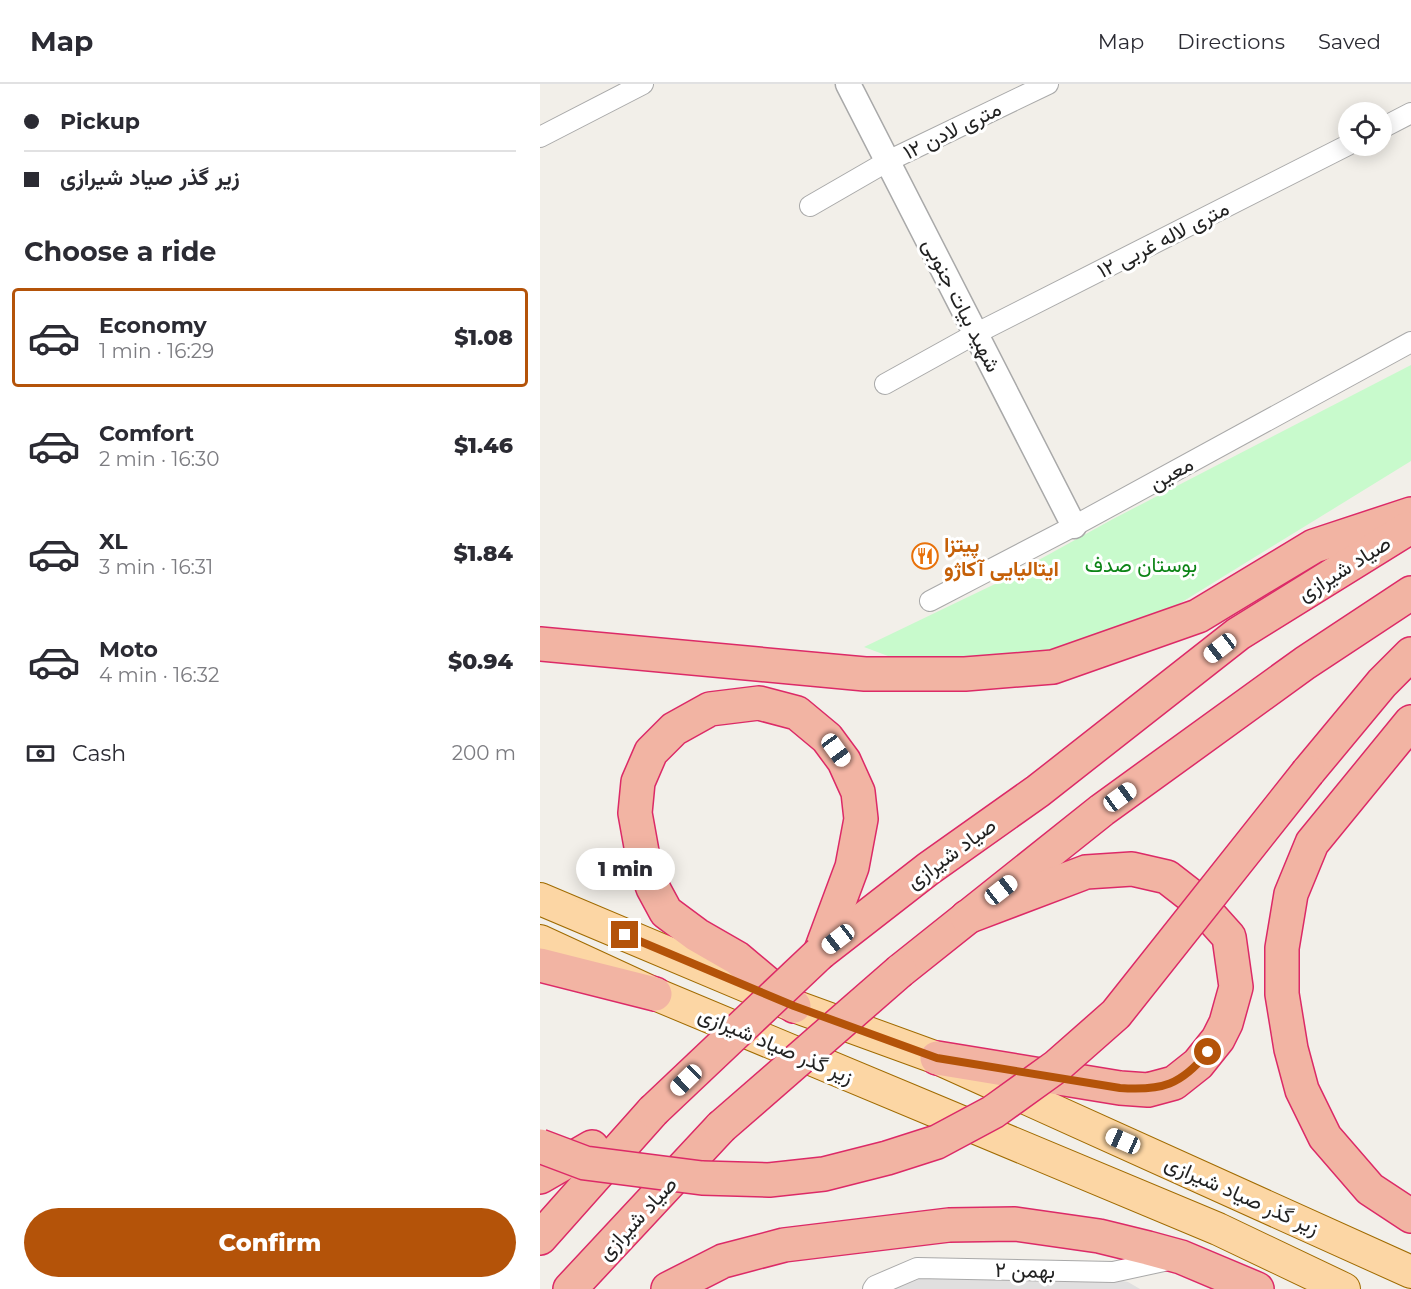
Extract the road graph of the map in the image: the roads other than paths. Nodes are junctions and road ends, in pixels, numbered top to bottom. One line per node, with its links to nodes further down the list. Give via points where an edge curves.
1 (643, 84): 6 (street)
2 (848, 84): 8 (street, شهید بیات جنوبی)
3 (1048, 84): 8 (street, ۱۲ متری لادن)
4 (1411, 113): 5 (street)
5 (1392, 123)
6 (542, 132)
7 (1338, 150): 10 (street, ۱۲ متری لاله غربی)
8 (888, 160): 9 (street, ۱۲ متری لادن); 10 (street, شهید بیات جنوبی)
9 (810, 206)
10 (976, 333): 12 (street, ۱۲ متری لاله غربی); 14 (street, شهید بیات جنوبی)
11 (1411, 342): 14 (street, معین)
12 (885, 384)
13 (1411, 514): 18 (highway, via 1314,546 1198,616 1053,667 965,674 865,674)
14 (1074, 526): 17 (street, معین)
15 (1411, 526): 24 (highway, صیاد شیرازی, via 1238,633 1038,791 928,869)
16 (1411, 593): 22 (highway, صیاد شیرازی, via 1305,663 1101,810)
17 (930, 601)
18 (540, 644)
19 (1411, 654): 30 (highway, bridge, via 1308,772 1116,1014 1057,1066 993,1112 937,1142 887,1158 824,1174 770,1180 702,1178 585,1163)
20 (1411, 722): 32 (highway, via 1312,843 1290,894 1282,948 1282,994 1302,1090 1325,1137 1370,1189)
21 (540, 899): 27 (main road, زیر گذر صیاد شیرازی)
22 (968, 917): 28 (highway, via 1086,872 1132,869 1167,877 1194,898 1229,937 1236,987 1218,1039 1198,1064 1174,1083 1148,1090); 36 (highway, صیاد شیرازی, bridge, via 900,970 721,1127)
23 (540, 940): 26 (main road, زیر گذر صیاد شیرازی)
24 (820, 953): 27 (highway, via 852,867 861,819 858,792 844,761 827,738 797,713 759,703 710,709 674,729 651,752 638,782 634,813 644,863 666,912 737,958); 29 (highway, صیاد شیرازی, bridge)
25 (540, 965): 26 (highway)
26 (655, 994): 40 (main road, زیر گذر صیاد شیرازی, via 1218,1229)
27 (794, 1006): 28 (main road, زیر گذر صیاد شیرازی)
28 (937, 1058): 35 (main road, زیر گذر صیاد شیرازی)
29 (653, 1111): 31 (highway); 33 (highway, صیاد شیرازی)
30 (540, 1146)
31 (540, 1177)
32 (1411, 1216)
33 (540, 1238)
34 (1181, 1257): 37 (highway, via 1088,1234 1015,1224 949,1225 784,1245 723,1261); 38 (street, بهمن ۲, via 1113,1272 917,1268); 39 (highway)
35 (1411, 1272)
36 (570, 1289)
37 (668, 1289)
38 (873, 1289)
39 (1257, 1289)
40 (1344, 1289)

